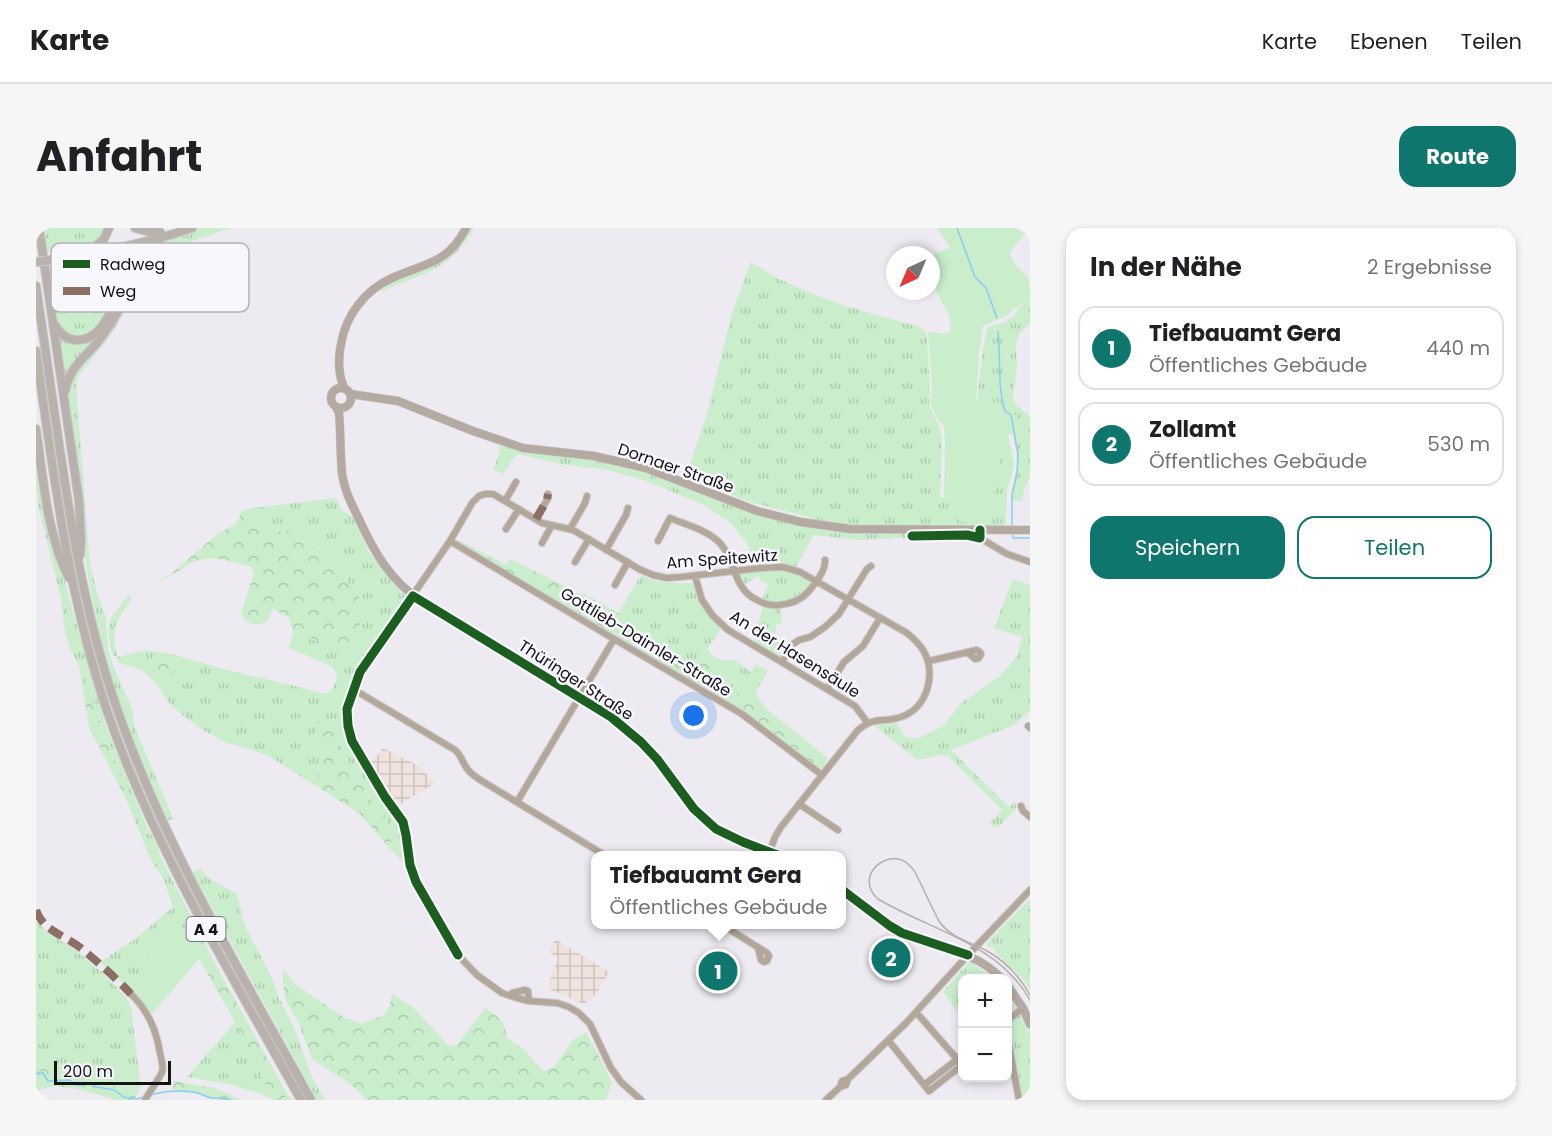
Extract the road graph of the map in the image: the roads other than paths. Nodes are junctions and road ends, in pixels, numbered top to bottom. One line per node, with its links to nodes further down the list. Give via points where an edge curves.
1 (39, 228): 16 (highway)
2 (109, 228): 8 (highway)
3 (135, 228): 7 (highway)
4 (174, 228): 7 (highway)
5 (192, 228): 7 (highway)
6 (466, 228): 18 (main road, via 441,258 384,282 357,306 346,325 340,348)
7 (161, 235): 9 (highway); 10 (highway)
8 (100, 243)
9 (128, 243)
10 (153, 243)
11 (51, 258): 12 (highway, bridge)
12 (36, 260)
13 (36, 286): 44 (highway, A 4)
14 (109, 312): 16 (highway, via 98,331 85,340 66,337)
15 (117, 312): 19 (highway, via 105,333 70,372)
16 (52, 319): 19 (highway)
17 (36, 351): 50 (highway, A 4)
18 (346, 397): 20 (main road, Dornaer Straße, via 341,408); 20 (main road, Thüringer Straße, via 334,392 331,398); 33 (main road, Dornaer Straße, via 398,401 523,448 594,456 646,468 757,510 801,522 850,529); 51 (main road, Thüringer Straße, via 350,492 384,559)
19 (64, 398): 44 (highway, via 79,501)
20 (336, 407): 51 (main road, Thüringer Straße, via 347,493 382,564)
21 (36, 429): 50 (highway, via 56,543)
22 (516, 482): 25 (street)
23 (548, 494): 28 (street)
24 (587, 496): 31 (street)
25 (504, 501): 27 (street, Am Speitewitz); 36 (street, Am Speitewitz, via 493,494 479,496)
26 (628, 508): 39 (street)
27 (519, 509): 28 (street, Am Speitewitz); 30 (street)
28 (536, 519): 29 (street, Am Speitewitz)
29 (552, 525): 31 (street, Am Speitewitz); 38 (street)
30 (506, 529)
31 (570, 529): 35 (street, Am Speitewitz)
32 (1030, 530): 33 (main road, Dornaer Straße)
33 (980, 534): 34 (street, Dornaer Straße); 43 (street, via 1006,554)
34 (912, 536)
35 (589, 539): 39 (street, Am Speitewitz); 41 (street)
36 (450, 541): 51 (street, Am Speitewitz); 54 (street, Gottlieb-Daimler-Straße)
37 (658, 541): 46 (street, via 670,518 715,539 726,551)
38 (542, 543)
39 (606, 549): 42 (street, Am Speitewitz)
40 (825, 560): 48 (street)
41 (575, 562)
42 (628, 562): 47 (street, Am Speitewitz, via 667,578); 49 (street)
43 (1030, 562)
44 (79, 565): 89 (highway, A 4, via 113,697 158,812)
45 (871, 566): 52 (street)
46 (734, 571): 47 (street, Am Speitewitz); 48 (street, Am Speitewitz, via 783,567); 48 (street, via 751,597 776,605 798,600)
47 (694, 576): 57 (street, An der Hasensäule, via 702,600 713,616 728,630)
48 (816, 580): 52 (street, Am Speitewitz)
49 (615, 585)
50 (75, 589): 88 (highway, A 4, via 107,710 151,821)
51 (414, 594): 58 (street, Am Speitewitz, via 360,672); 60 (main road, Thüringer Straße)
52 (848, 600): 53 (street, Am Speitewitz); 57 (street, via 825,627 793,644)
53 (880, 618): 56 (street, Am Speitewitz, via 917,641); 59 (street, via 863,646 844,662)
54 (614, 639): 60 (street); 62 (street, Gottlieb-Daimler-Straße, via 742,714)
55 (967, 652): 56 (street)
56 (928, 661): 61 (street, via 929,683 914,709 901,717)
57 (782, 662): 59 (street, An der Hasensäule)
58 (353, 689): 63 (street, via 455,750 472,775); 90 (street, Am Speitewitz, via 347,709 352,741 403,822 416,882 458,955 502,993 511,996 525,990 529,1001 557,1003 579,1013 590,1024 611,1068)
59 (827, 689): 61 (street, An der Hasensäule, via 855,706)
60 (581, 695): 63 (street); 69 (main road, Thüringer Straße, via 636,732 660,757 683,791 729,836)
61 (867, 722): 62 (street)
62 (822, 775): 64 (street)
63 (517, 802): 68 (street)
64 (799, 804): 67 (street); 70 (street, via 777,832)
65 (1030, 812): 66 (street, via 1021,806)
66 (1030, 817)
67 (838, 830)
68 (599, 851)
69 (762, 851)
70 (769, 851)
71 (1030, 890): 75 (street)
72 (846, 893): 75 (main road, via 902,933)
73 (732, 929): 74 (street)
74 (758, 947)
75 (968, 955): 76 (main road); 80 (street)
76 (996, 974)
77 (1012, 992): 79 (main road)
78 (131, 994): 87 (street, via 145,1010 158,1037 162,1072)
79 (1023, 1008): 81 (street); 82 (main road)
80 (916, 1012): 83 (street); 84 (street)
81 (1012, 1017)
82 (1030, 1024)
83 (888, 1040): 86 (street, via 929,1091); 91 (street)
84 (958, 1055)
85 (1012, 1062): 92 (street)
86 (958, 1068)
87 (145, 1099)
88 (300, 1099)
89 (311, 1100)
90 (641, 1100)
91 (826, 1100)
92 (1019, 1100)

